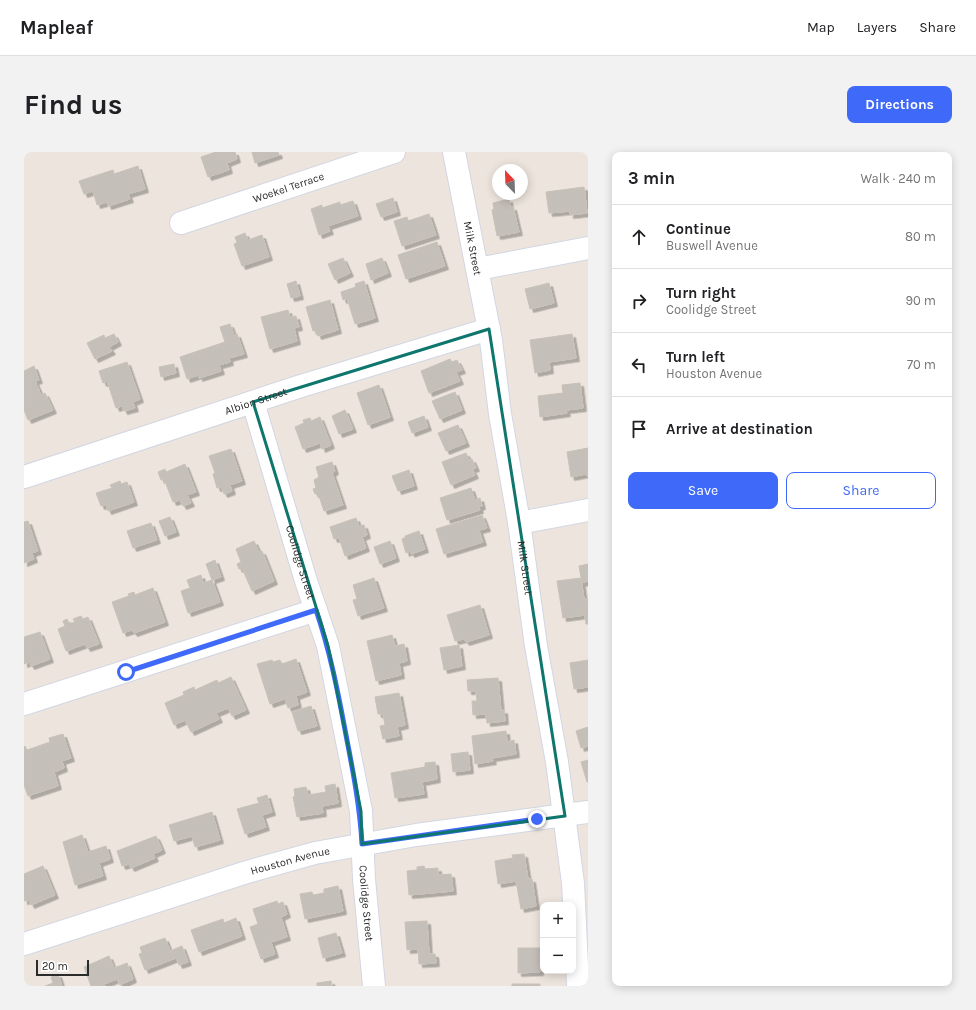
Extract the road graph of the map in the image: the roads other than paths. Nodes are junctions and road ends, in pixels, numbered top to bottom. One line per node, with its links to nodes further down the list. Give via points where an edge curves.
1 (394, 152): 3 (street, Woekel Terrace)
2 (454, 152): 5 (street, Milk Street)
3 (181, 223)
4 (588, 248): 5 (street)
5 (478, 269): 6 (street, Milk Street)
6 (489, 330): 7 (street, Albion Street, via 415,350); 10 (street, Milk Street, via 500,414)
7 (253, 402): 8 (street, Albion Street); 11 (street, Coolidge Street)
8 (24, 478)
9 (588, 510): 10 (street)
10 (519, 523): 14 (street, Milk Street)
11 (316, 610): 12 (street); 15 (street, Coolidge Street, via 328,646 361,811)
12 (24, 704)
13 (588, 812): 14 (street, Houston Avenue)
14 (564, 816): 15 (street, Houston Avenue); 18 (street, Milk Street, via 573,883)
15 (362, 844): 16 (street, Houston Avenue, via 315,853 247,872); 17 (street, Coolidge Street)
16 (24, 944)
17 (374, 986)
18 (578, 986)

